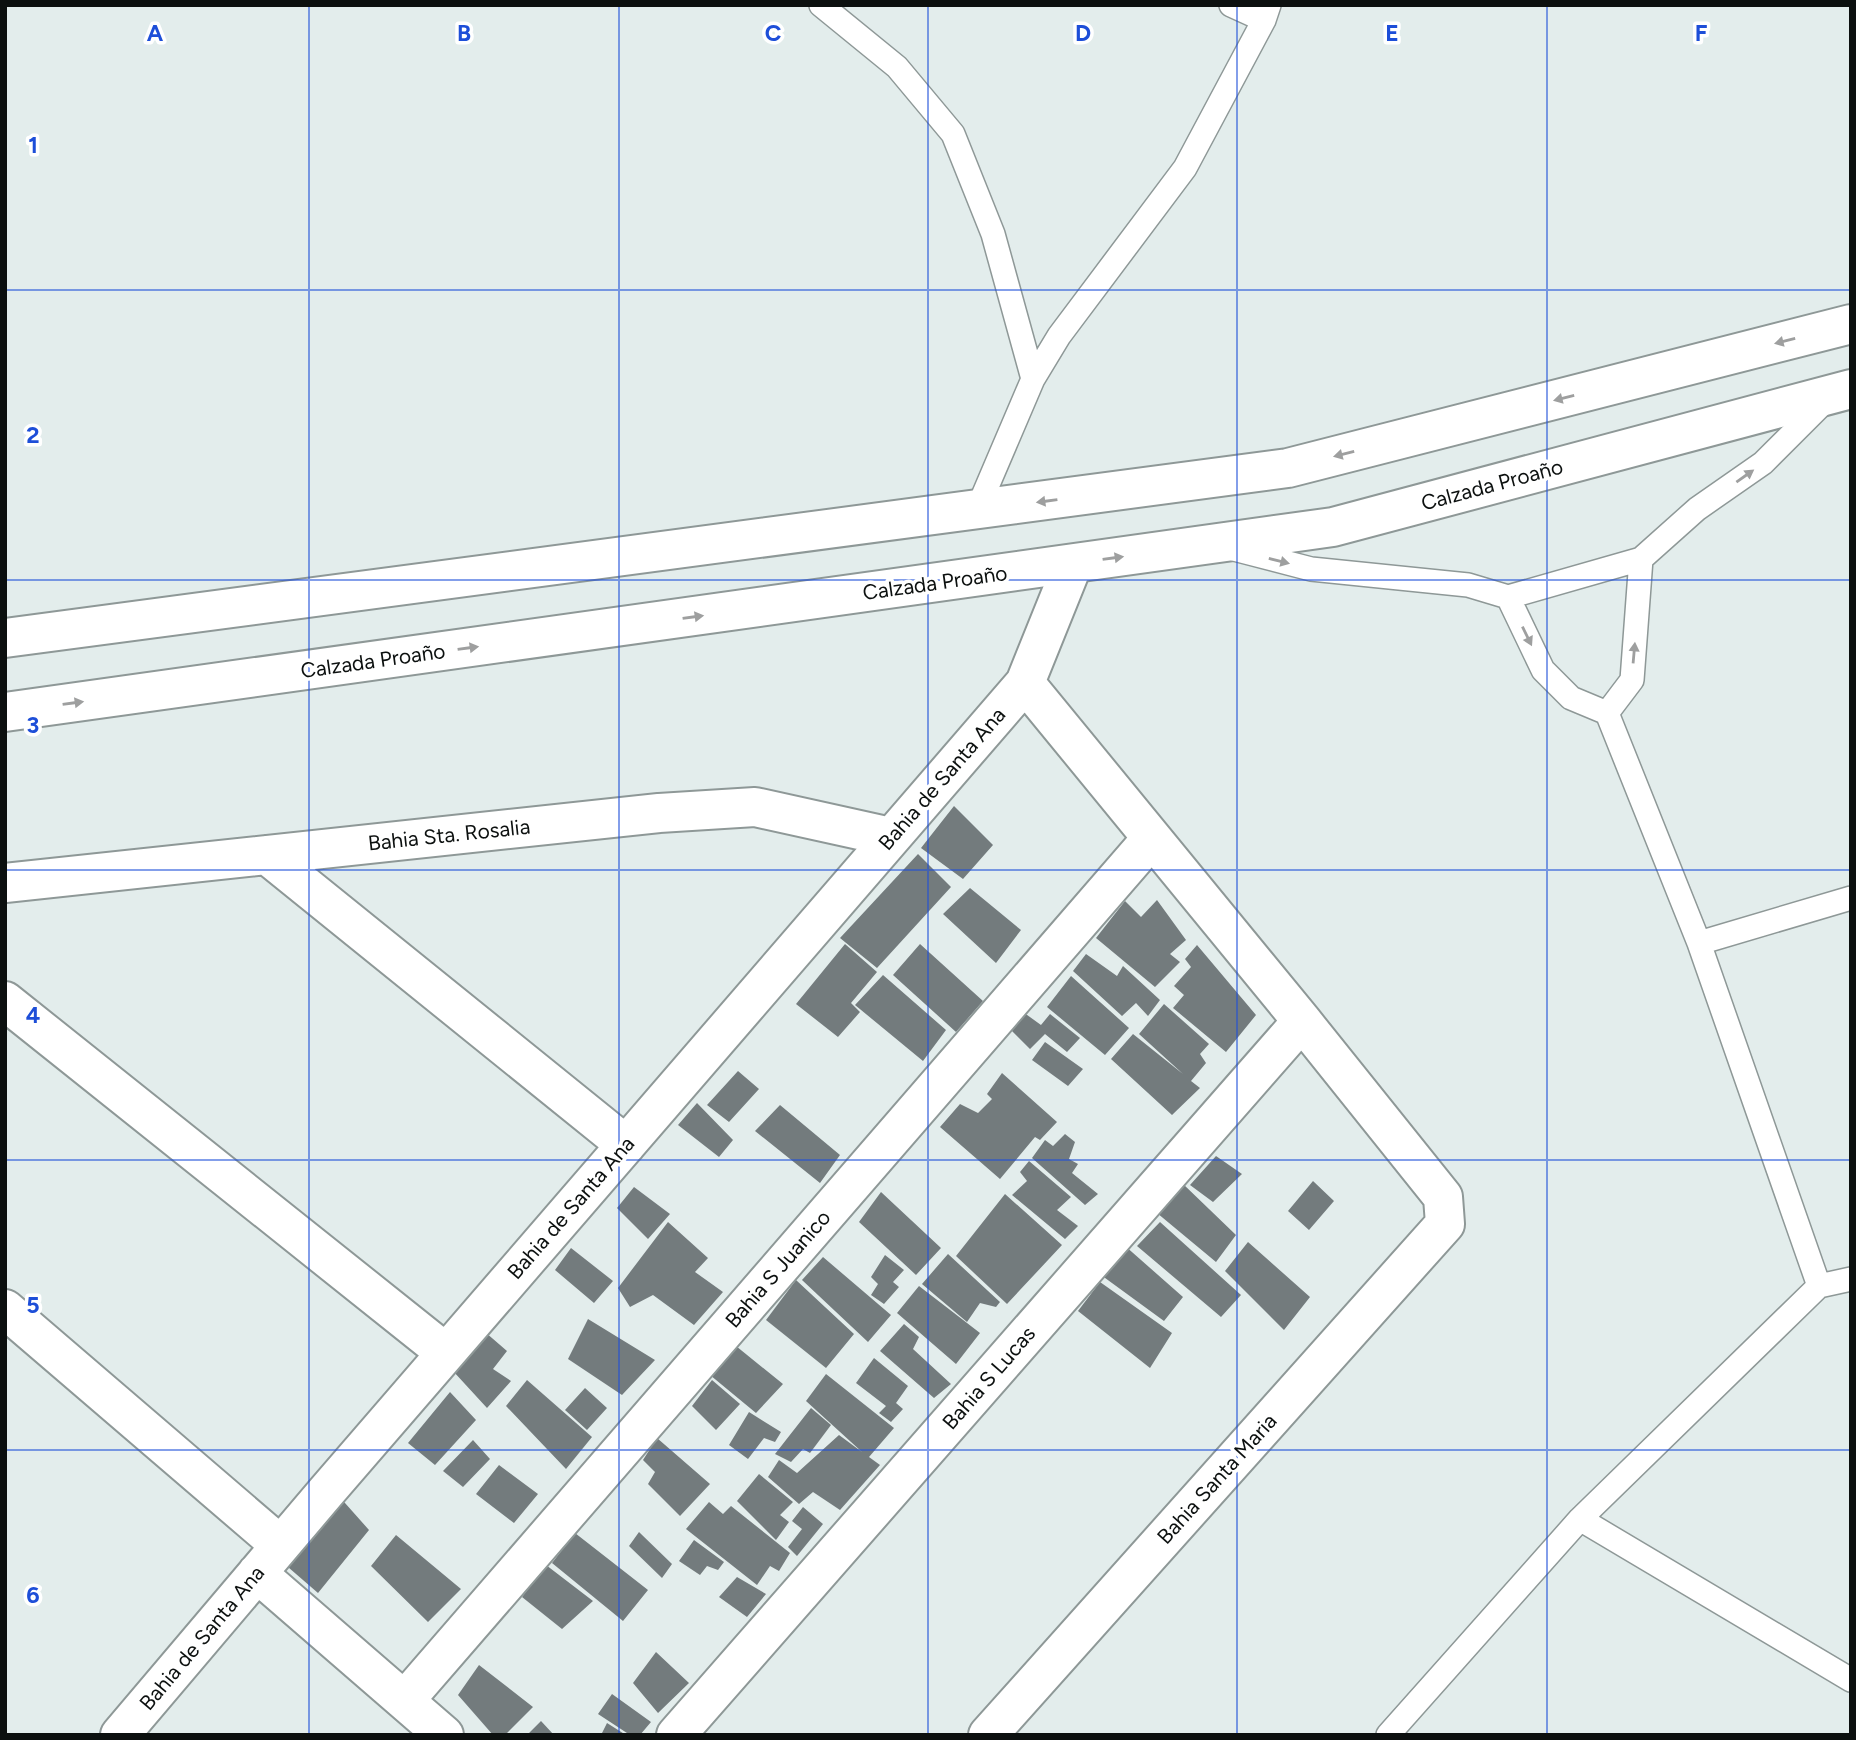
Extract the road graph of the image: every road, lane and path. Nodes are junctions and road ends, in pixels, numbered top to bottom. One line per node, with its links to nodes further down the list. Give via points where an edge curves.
1 (821, 5): 5 (lane, via 897,68 953,134 993,234)
2 (1231, 5): 3 (lane)
3 (1267, 13): 5 (lane, via 1185,169 1059,336)
4 (1851, 324): 7 (street, one-way to 7, via 1289,468)
5 (1033, 379): 7 (lane)
6 (1841, 392): 8 (street, Calzada Proaño, via 1333,527); 9 (lane, one-way to 6, via 1697,509 1763,463)
7 (977, 510): 12 (street)
8 (1213, 544): 10 (street, Calzada Proaño, one-way to 8); 11 (lane, one-way to 11, via 1311,569 1468,585)
9 (1641, 559): 11 (lane); 15 (lane, one-way to 9, via 1632,680)
10 (1073, 564): 13 (street, Bahia de Santa Ana); 14 (street, Calzada Proaño, one-way to 10)
11 (1508, 597): 15 (lane, one-way to 15, via 1543,670 1571,698)
12 (5, 638)
13 (1025, 683): 16 (street, Bahia de Santa Ana); 17 (street)
14 (5, 712)
15 (1607, 713): 21 (lane)
16 (891, 837): 18 (street, Bahia Sta. Rosalia, via 755,807); 24 (street, Bahia de Santa Ana)
17 (1152, 838): 23 (street); 32 (street, Bahia S Juanico)
18 (267, 855): 19 (street, Bahia Sta. Rosalia); 24 (street)
19 (5, 883)
20 (1851, 898): 21 (lane)
21 (1699, 943): 26 (lane)
22 (5, 1000): 28 (street)
23 (1302, 1021): 35 (street, Bahia S Lucas); 36 (street, Bahia Santa Maria, via 1443,1197 1445,1224)
24 (625, 1144): 28 (street, Bahia de Santa Ana)
25 (1851, 1279): 26 (lane)
26 (1819, 1286): 29 (lane)
27 (5, 1310): 30 (street)
28 (446, 1353): 30 (street, Bahia de Santa Ana)
29 (1580, 1519): 31 (lane); 37 (lane)
30 (269, 1559): 32 (street); 33 (street, Bahia de Santa Ana)
31 (1851, 1680)
32 (405, 1700): 34 (street)
33 (120, 1735)
34 (444, 1735)
35 (676, 1735)
36 (988, 1735)
37 (1388, 1735)

